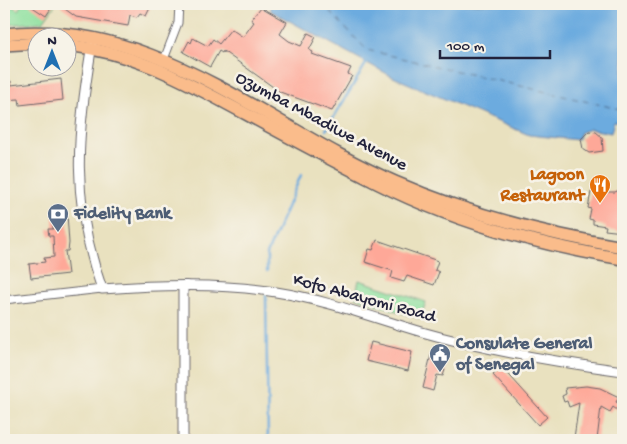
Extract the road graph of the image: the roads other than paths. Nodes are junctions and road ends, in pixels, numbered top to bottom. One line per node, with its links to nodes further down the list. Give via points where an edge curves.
1 (180, 4): 7 (street, via 178,23)
2 (4, 34): 3 (highway, Ozumba Mbadiwe Avenue, via 55,33)
3 (92, 42): 4 (highway, Ozumba Mbadiwe Avenue); 7 (highway, Ozumba Mbadiwe Avenue, via 135,59); 11 (street, via 81,119 78,173 86,235)
4 (78, 43)
5 (28, 44): 6 (highway)
6 (4, 45)
7 (162, 64): 8 (highway, Ozumba Mbadiwe Avenue, via 394,182 488,217); 9 (highway, Ozumba Mbadiwe Avenue, via 408,198 525,238)
8 (623, 247)
9 (623, 259)
10 (183, 286): 11 (street, Kofo Abayomi Road); 13 (street, Kofo Abayomi Road, via 250,289 302,297 450,339 545,360); 14 (street)
11 (102, 289): 12 (street, Kofo Abayomi Road)
12 (4, 300)
13 (623, 371)
14 (183, 440)

